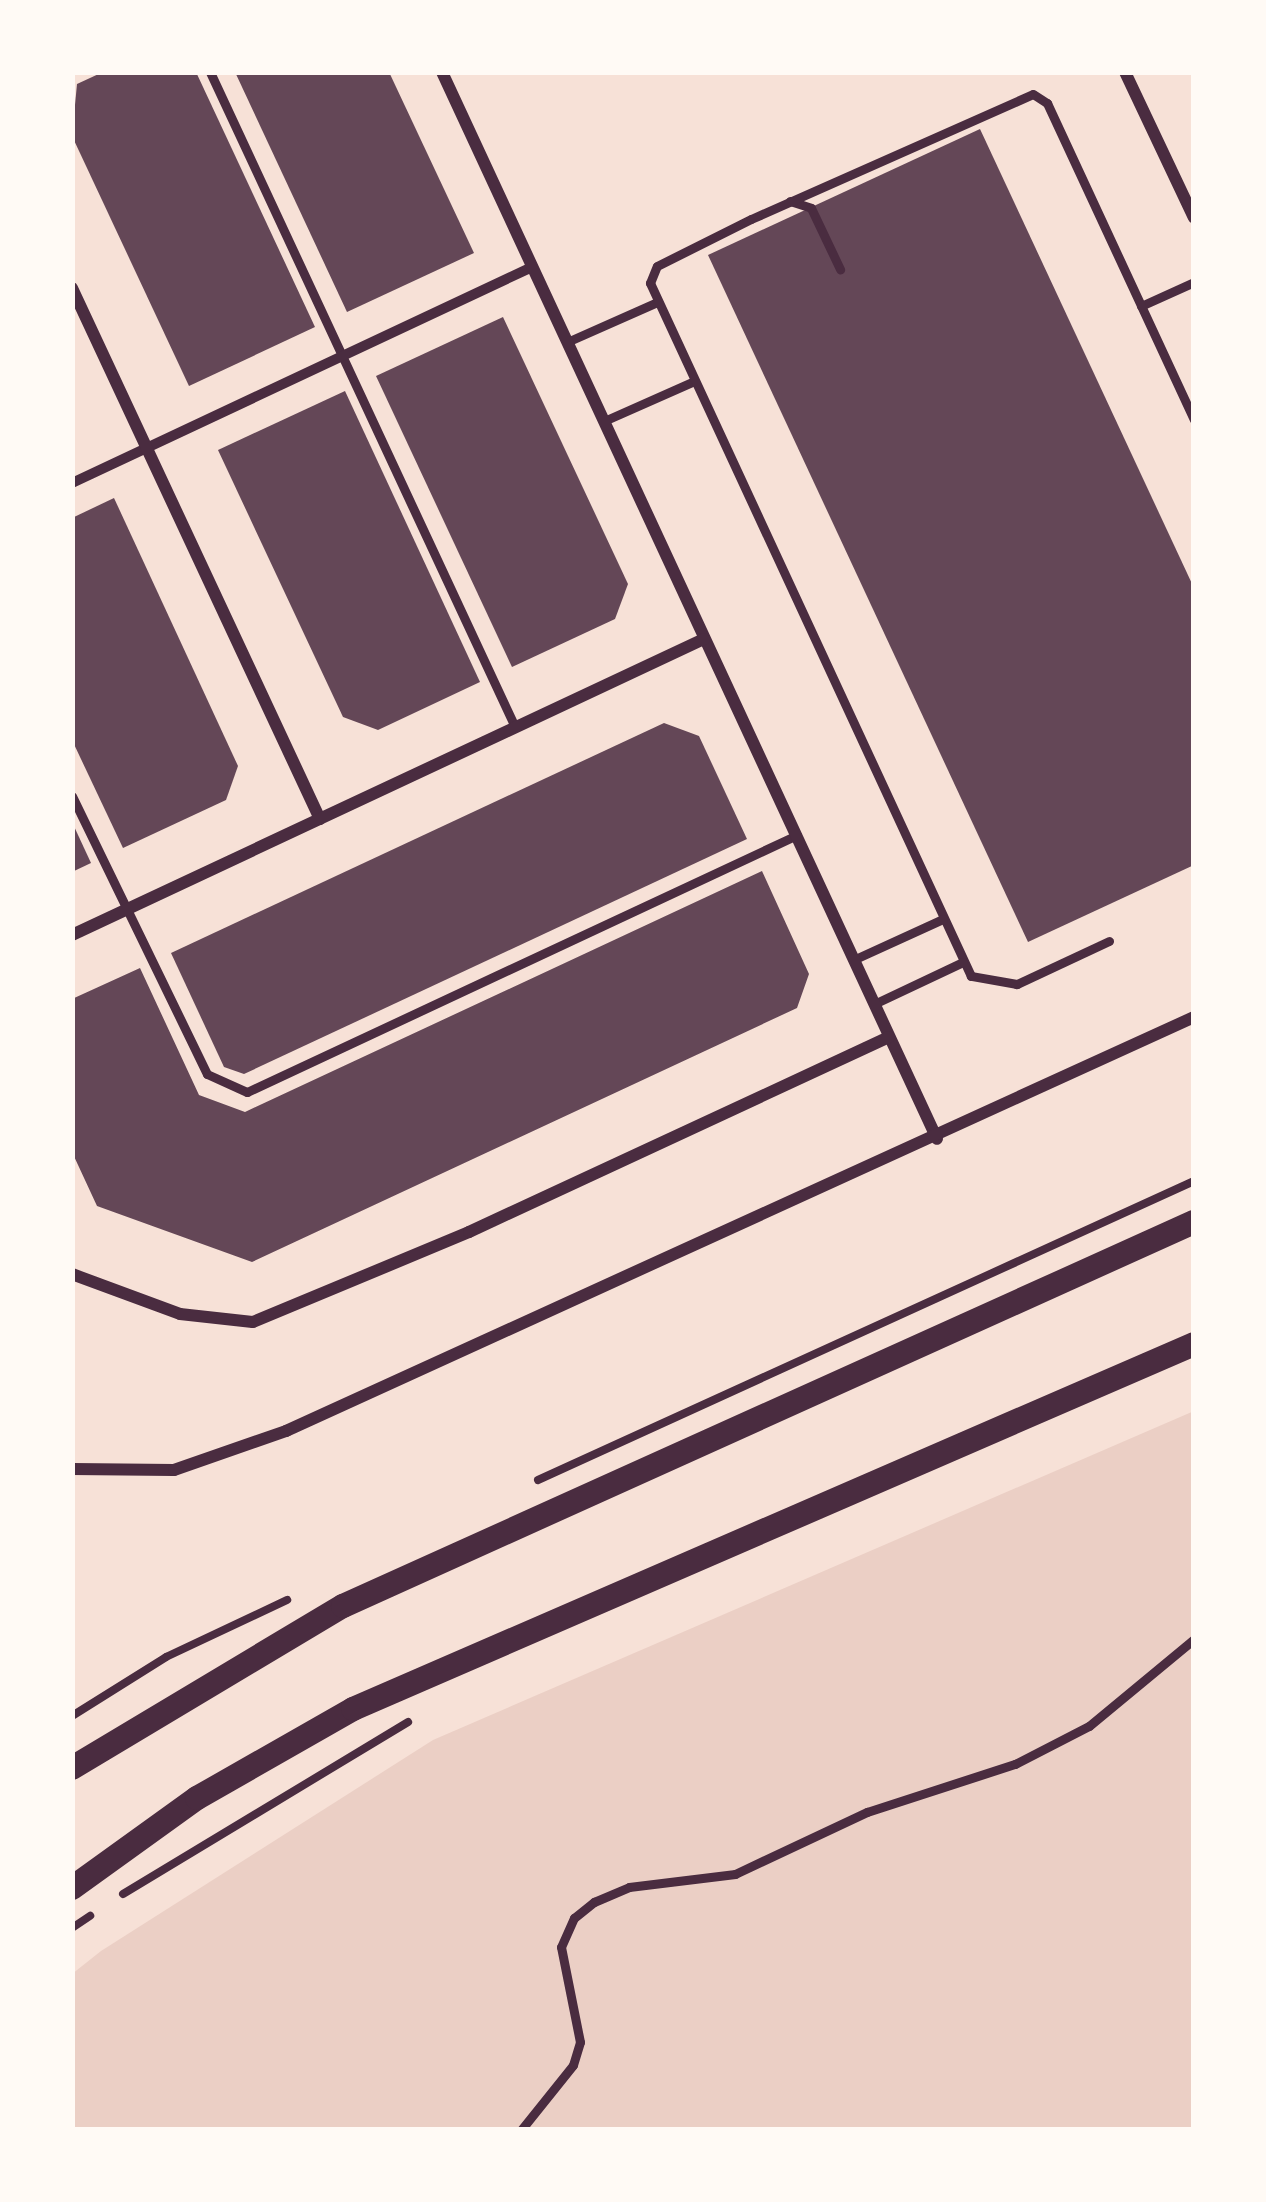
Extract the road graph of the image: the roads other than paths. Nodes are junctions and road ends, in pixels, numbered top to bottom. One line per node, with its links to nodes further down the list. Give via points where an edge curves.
1 (210, 72): 13 (lane)
2 (442, 72): 6 (street)
3 (1125, 72): 5 (street)
4 (790, 201): 7 (lane, via 811,208); 10 (lane, via 657,266 650,283); 11 (lane, via 1033,94 1047,103)
5 (1194, 218)
6 (532, 267): 12 (street); 13 (street)
7 (840, 269)
8 (1194, 282): 11 (lane)
9 (72, 289): 17 (street)
10 (655, 303): 12 (lane); 14 (lane)
11 (1141, 306): 15 (lane)
12 (567, 342): 16 (street)
13 (339, 358): 17 (street); 20 (lane)
14 (692, 382): 16 (lane); 25 (lane)
15 (1194, 420)
16 (604, 422): 19 (street)
17 (147, 448): 18 (street); 22 (street)
18 (72, 483)
19 (704, 639): 20 (street); 23 (street)
20 (515, 727): 22 (street)
21 (72, 796): 24 (lane)
22 (320, 819): 24 (street)
23 (797, 835): 24 (lane, via 247,1092 207,1074); 28 (street)
24 (126, 909): 26 (street)
25 (943, 919): 28 (lane); 29 (lane)
26 (72, 934)
27 (1109, 941): 29 (lane, via 1017,984 989,985)
28 (854, 960): 30 (street)
29 (963, 962): 30 (lane)
30 (874, 1004): 32 (street)
31 (1194, 1017): 33 (street)
32 (889, 1037): 33 (street); 35 (street, via 469,1232 253,1322 180,1314)
33 (937, 1138): 37 (street, via 286,1430 174,1470)
34 (1194, 1222): 39 (main road, via 343,1606)
35 (72, 1274)
36 (1194, 1344): 40 (main road, via 353,1709 196,1798)
37 (72, 1468)
38 (1194, 1639): 41 (lane, via 1089,1726 1015,1764 867,1812 735,1874 629,1887 594,1902 574,1918 561,1947 580,2042 573,2066)
39 (72, 1768)
40 (72, 1888)
41 (521, 2130)

